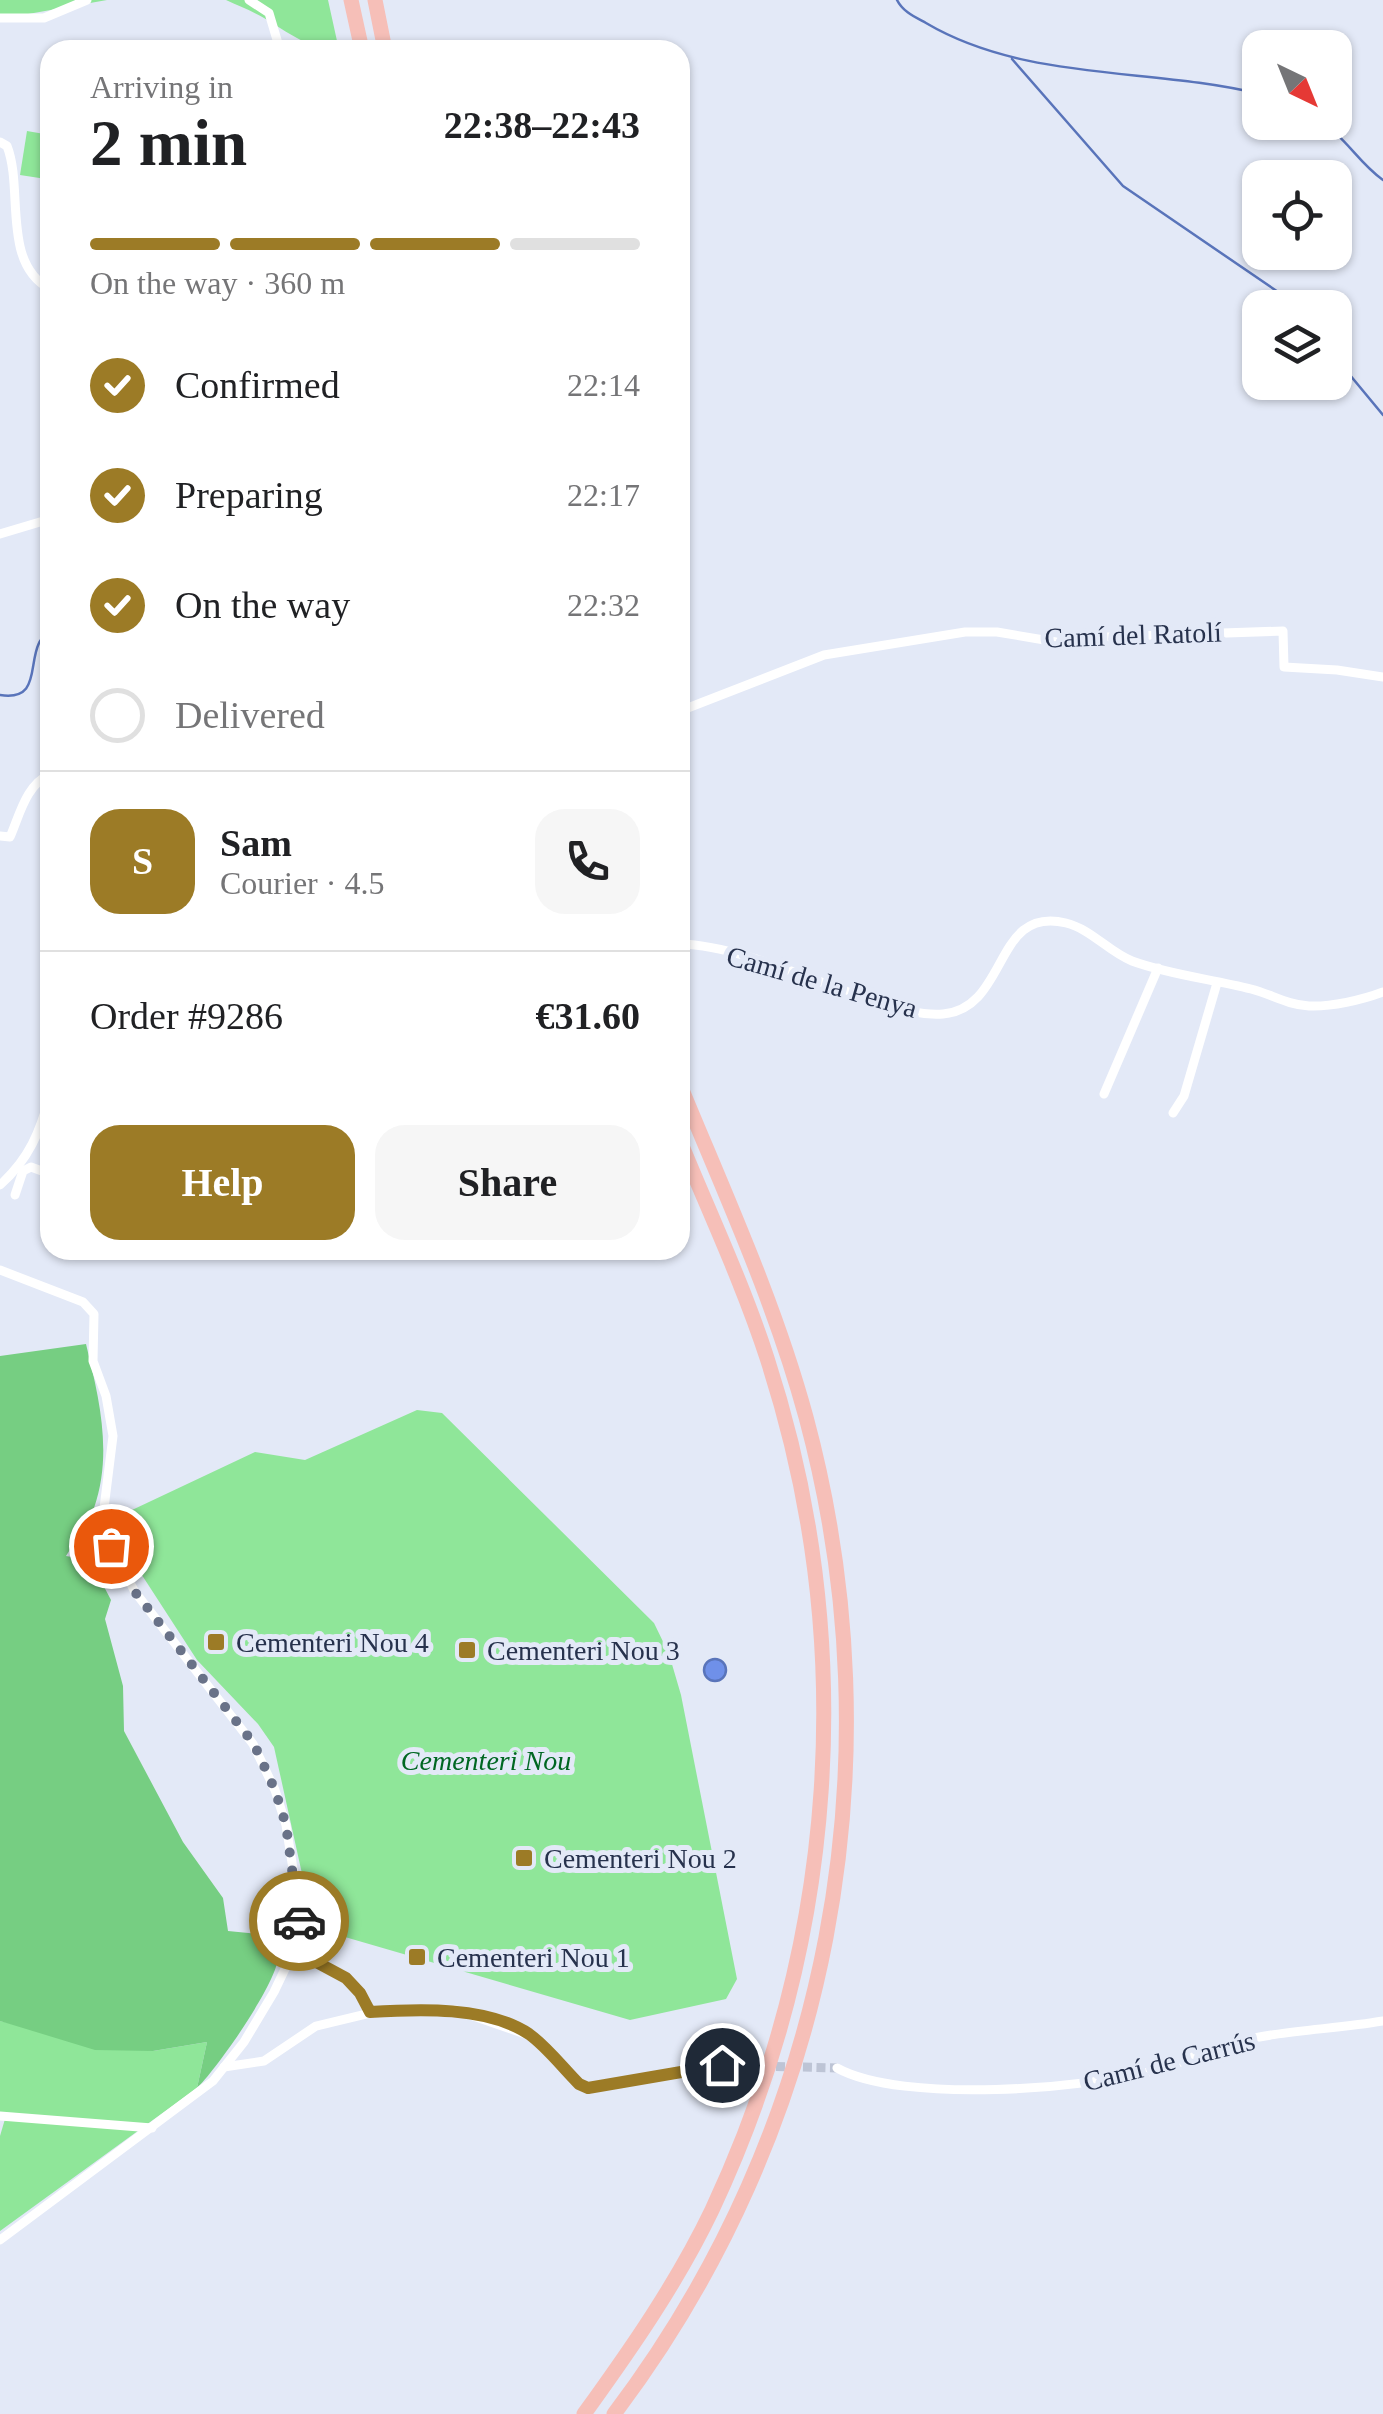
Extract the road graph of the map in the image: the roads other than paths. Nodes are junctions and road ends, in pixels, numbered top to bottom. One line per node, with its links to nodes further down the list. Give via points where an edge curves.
1 (87, 0): 5 (street, via 44,18)
2 (248, 0): 6 (street, via 268,13)
3 (351, 0): 7 (highway)
4 (375, 0): 8 (highway)
5 (0, 18)
6 (277, 40)
7 (360, 40)
8 (383, 40)
9 (0, 142): 10 (street, via 12,159 18,238)
10 (40, 283)
11 (40, 522): 12 (street)
12 (0, 534)
13 (1383, 677): 14 (street, Camí del Ratolí, via 1284,668 1282,631 1062,643 965,632 824,655)
14 (690, 707)
15 (40, 778): 16 (street, via 10,837)
16 (0, 836)
17 (690, 946): 18 (street, Camí de la Penya, via 910,1012 946,1014 975,1002 989,987 1014,938 1029,925 1068,924 1130,960)
18 (1158, 968): 19 (street, Camí de la Penya); 21 (street)
19 (1216, 983): 20 (street, Camí de la Penya, via 1314,1006); 23 (street)
20 (1383, 992)
21 (1104, 1094)
22 (690, 1109): 42 (highway, via 807,1420 844,1640 845,1786 836,1891 788,2087 732,2223 655,2358)
23 (1174, 1113)
24 (40, 1131): 25 (street)
25 (27, 1157): 27 (street); 29 (street)
26 (690, 1165): 41 (highway, via 750,1312 806,1518 824,1660 822,1810 793,1989 759,2094 711,2212 656,2310)
27 (24, 1171): 28 (street); 30 (street)
28 (40, 1171)
29 (0, 1185)
30 (15, 1196)
31 (0, 1270): 32 (street, via 82,1302 94,1314 94,1361 113,1436 104,1516 111,1546 135,1592 254,1744 275,1790 300,1913)
32 (294, 1950): 33 (street, via 346,1978); 36 (street)
33 (370, 2012): 35 (street, via 456,2010 518,2029 588,2088); 36 (street, via 316,2026 264,2061)
34 (1383, 2021): 37 (street, Camí de Carrús, via 1224,2044 1096,2083 968,2091 896,2084)
35 (722, 2065)
36 (224, 2067): 39 (street)
37 (836, 2068)
38 (0, 2116): 39 (street)
39 (152, 2128): 40 (street)
40 (0, 2240)
41 (584, 2414)
42 (614, 2414)

